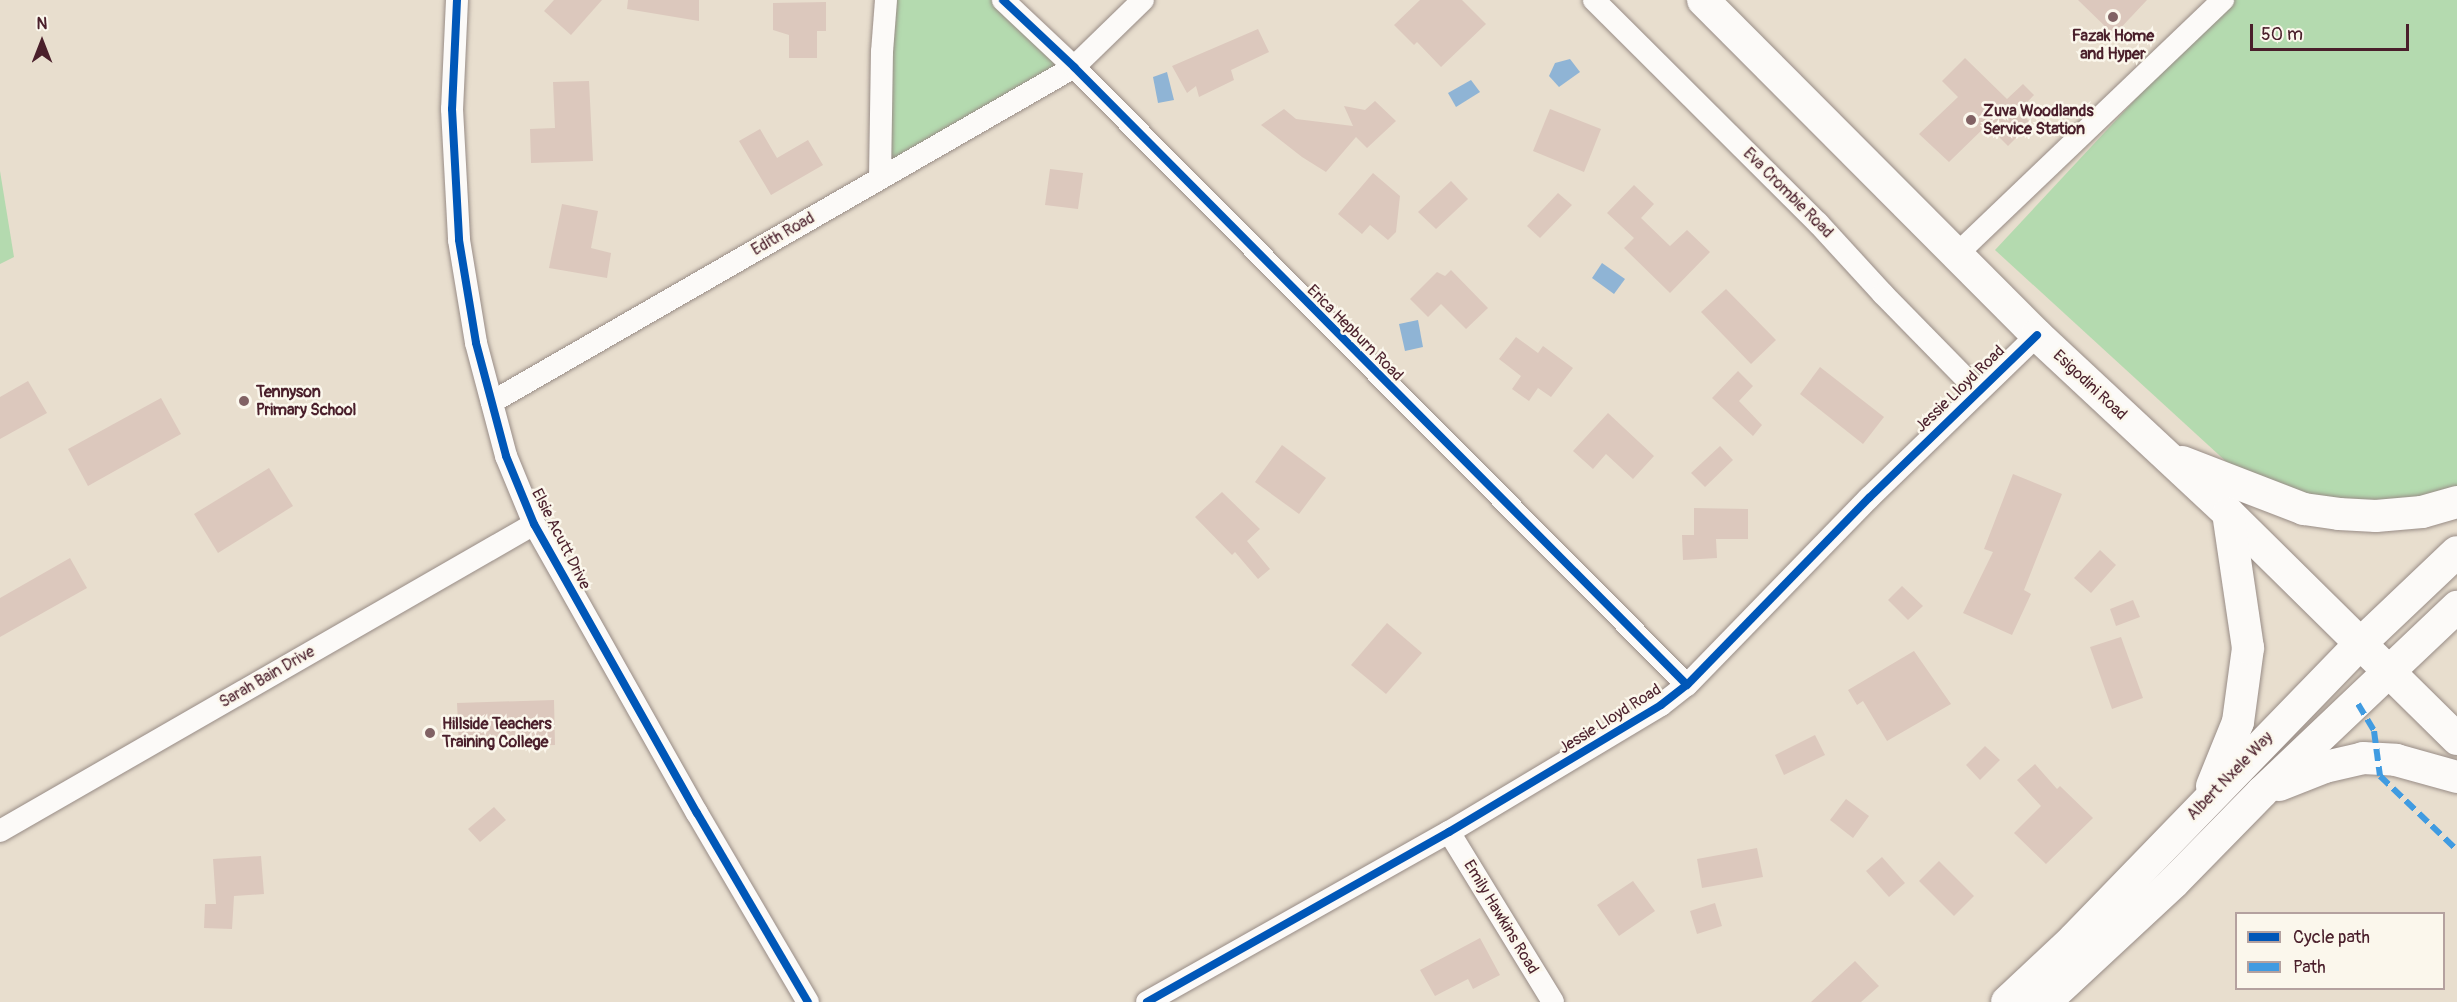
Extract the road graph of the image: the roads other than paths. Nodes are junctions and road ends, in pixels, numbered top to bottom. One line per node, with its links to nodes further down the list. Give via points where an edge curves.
1 (457, 0): 13 (street, Elsie Acutt Drive, via 452,109 459,240 476,343)
2 (886, 0): 9 (street)
3 (1003, 0): 8 (street, Erica Hepburn Road)
4 (1143, 0): 8 (street, Edith Road)
5 (1594, 0): 12 (street, Eva Crombie Road, via 1818,223)
6 (1703, 0): 10 (main road, Esigodini Road)
7 (2223, 0): 10 (street)
8 (1074, 67): 9 (street, Edith Road); 22 (street, Erica Hepburn Road)
9 (880, 178): 13 (street, Edith Road)
10 (1958, 254): 11 (main road, Esigodini Road)
11 (2037, 335): 12 (street, Jessie Lloyd Road); 14 (main road, Esigodini Road)
12 (1977, 390): 22 (street, Jessie Lloyd Road)
13 (492, 402): 17 (street, Elsie Acutt Drive, via 506,456)
14 (2167, 456): 15 (main road, via 2304,509 2376,516 2422,512); 16 (main road, Esigodini Road)
15 (2457, 502)
16 (2228, 513): 20 (main road, Esigodini Road); 26 (main road, via 2248,648 2238,722)
17 (534, 524): 27 (street, Sarah Bain Drive); 29 (street, Elsie Acutt Drive)
18 (2457, 552): 20 (main road, Albert Nxele Way)
19 (2457, 607): 21 (main road, Albert Nxele Way)
20 (2361, 643): 21 (main road, Esigodini Road); 26 (main road, Albert Nxele Way)
21 (2391, 673): 23 (main road, Esigodini Road); 25 (main road, Albert Nxele Way)
22 (1687, 685): 28 (street, Jessie Lloyd Road, via 1646,715)
23 (2457, 739)
24 (2457, 777): 25 (main road, via 2396,760 2363,758 2325,767)
25 (2262, 792): 33 (main road, Albert Nxele Way, via 2174,882)
26 (2206, 800): 32 (main road, Albert Nxele Way, via 2074,939)
27 (0, 831)
28 (1449, 832): 30 (street, Jessie Lloyd Road); 31 (street, Emily Hawkins Road)
29 (808, 1002)
30 (1147, 1002)
31 (1553, 1002)
32 (2007, 1002)
33 (2045, 1002)

